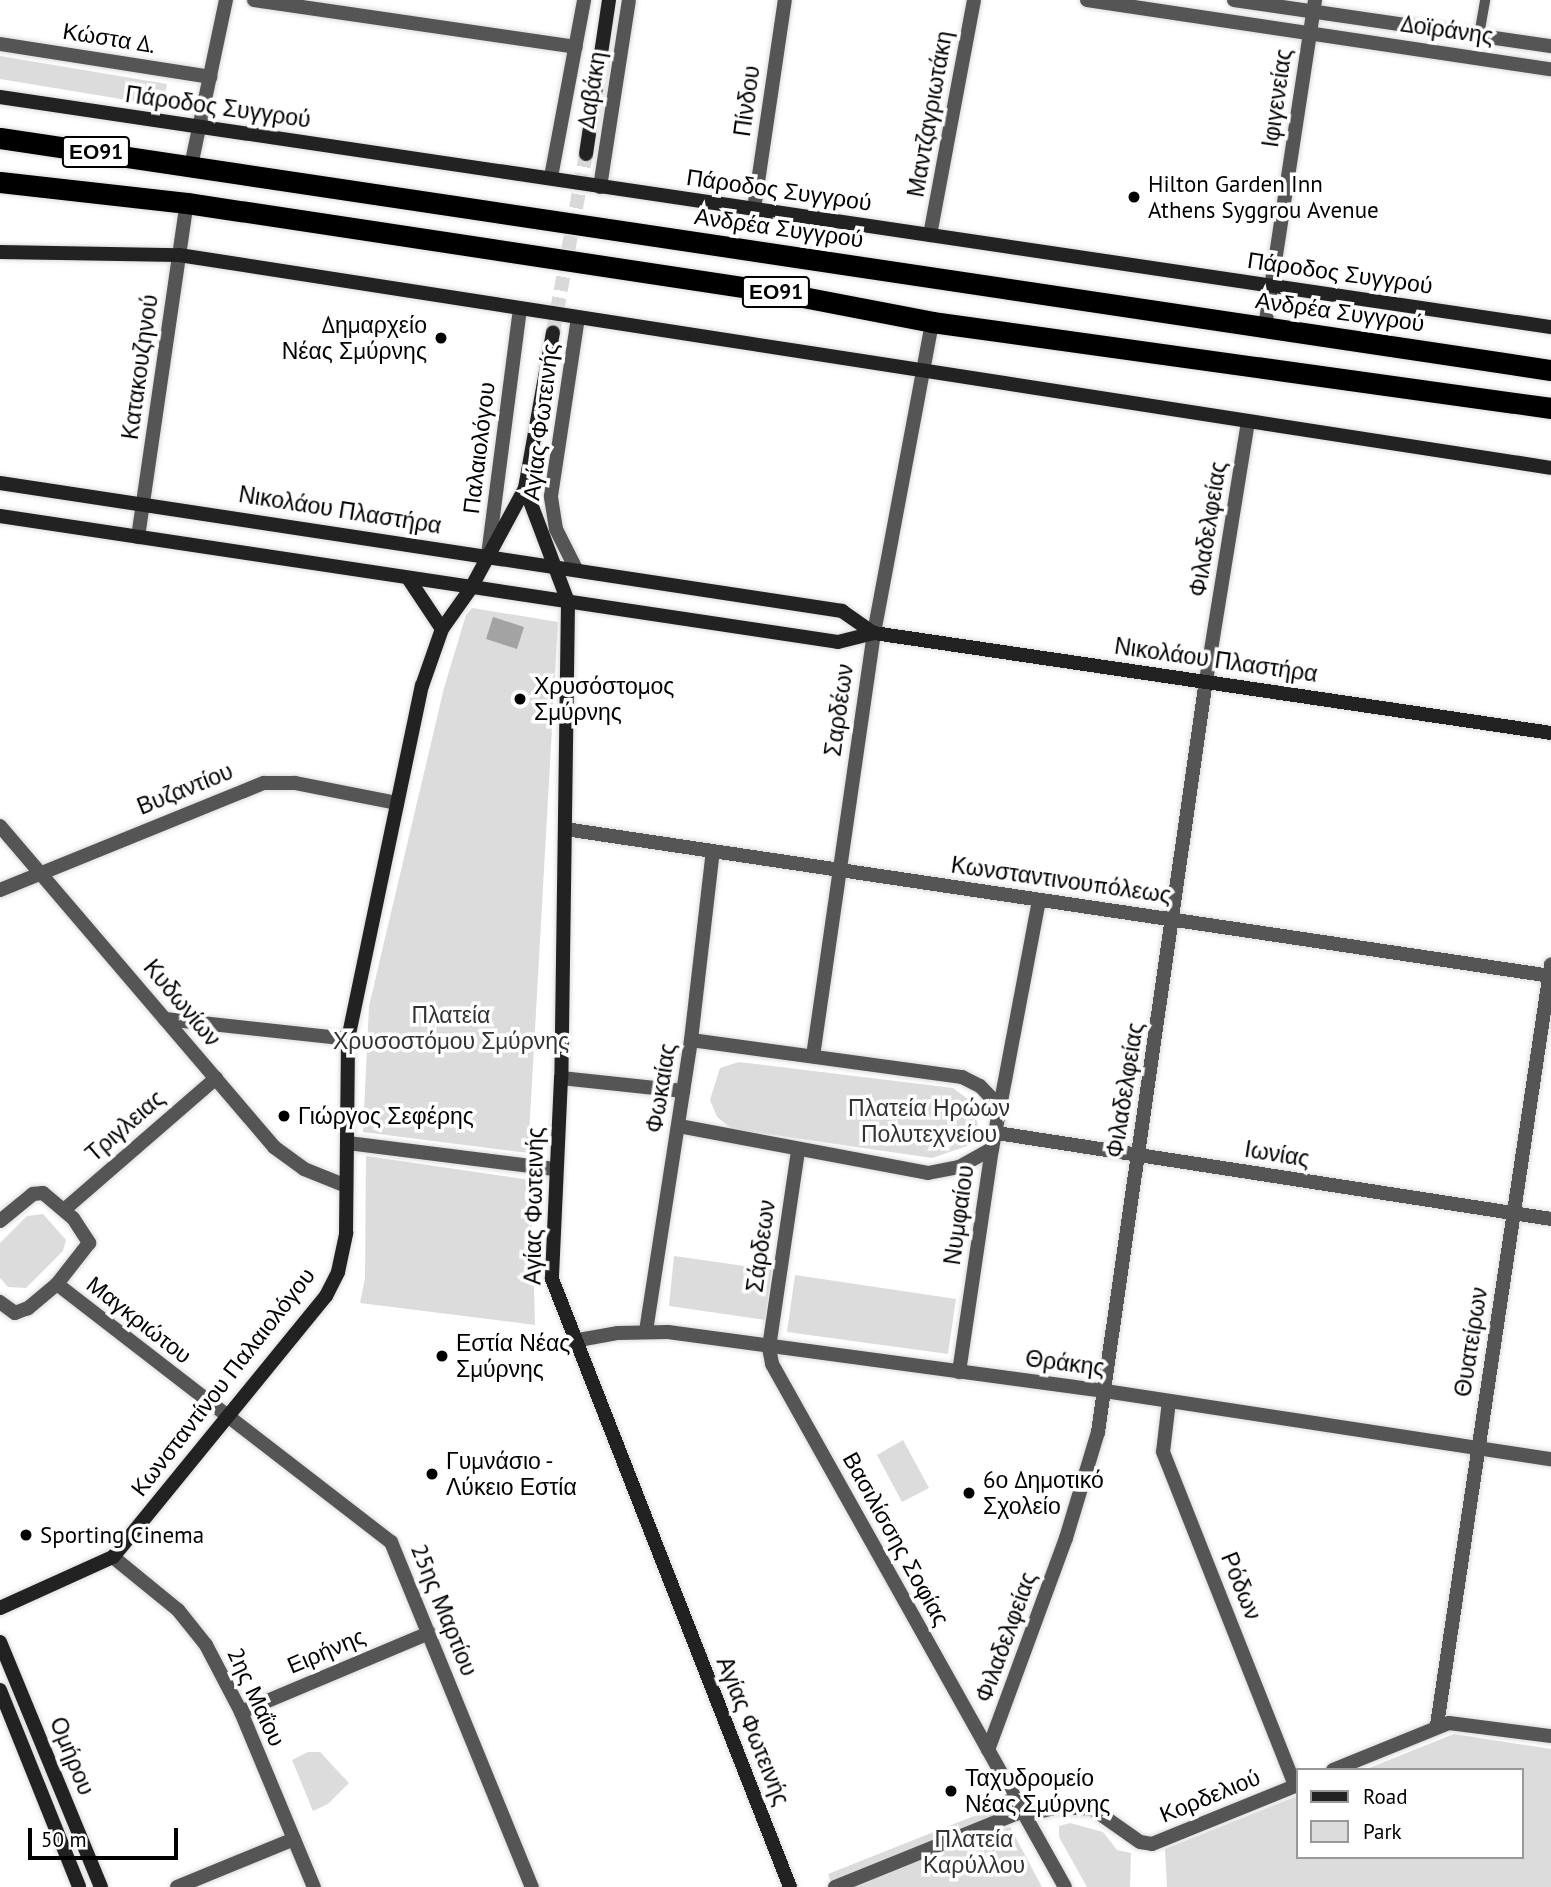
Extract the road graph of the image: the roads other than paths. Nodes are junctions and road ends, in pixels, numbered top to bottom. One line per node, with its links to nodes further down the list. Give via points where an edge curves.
1 (226, 0): 18 (street)
2 (254, 0): 16 (street)
3 (584, 0): 16 (street, Δαβάκη)
4 (609, 0): 22 (street, Δαβάκη)
5 (629, 0): 26 (street, Δαβάκη)
6 (785, 0): 28 (street, Πίνδου)
7 (974, 0): 29 (street, Μαντζαγριωτάκη)
8 (1087, 0): 12 (street, Δοϊράνης)
9 (1234, 0): 11 (street, Δοϊράνης)
10 (1485, 0): 13 (lane)
11 (1314, 6): 12 (street, Ιφιγενείας); 13 (street, Δοϊράνης)
12 (1309, 33): 17 (street, Δοϊράνης); 32 (street, Ιφιγενείας)
13 (1479, 35): 15 (street, Δοϊράνης)
14 (0, 44): 18 (street, Κώστα Δ.)
15 (1551, 46)
16 (576, 47): 24 (street, Δαβάκη)
17 (1551, 69)
18 (210, 77): 20 (street)
19 (0, 97): 20 (street, Πάροδος Συγγρού)
20 (199, 128): 23 (street); 24 (street, Πάροδος Συγγρού)
21 (0, 138): 23 (highway, Ανδρέα Συγγρού / ΕΟ91)
22 (586, 154)
23 (191, 166): 36 (highway, Ανδρέα Συγγρού / ΕΟ91)
24 (551, 177): 26 (street, Πάροδος Συγγρού)
25 (0, 182): 27 (highway, ΕΟ91)
26 (600, 187): 28 (street, Πάροδος Συγγρού)
27 (187, 203): 31 (street, Κατακουζηνού); 35 (highway, ΕΟ91, via 782,293)
28 (754, 209): 29 (street, Πάροδος Συγγρού)
29 (930, 236): 32 (street, Πάροδος Συγγρού)
30 (0, 252): 31 (street)
31 (179, 255): 33 (street); 46 (street, Κατακουζηνού)
32 (1273, 286): 36 (street, Ιφιγενείας); 37 (street, Πάροδος Συγγρού)
33 (520, 310): 34 (street); 51 (street, Παλαιολόγου)
34 (578, 318): 40 (street); 53 (street, Αγίας Φωτεινής, via 551,496 556,529)
35 (932, 322): 40 (street); 41 (highway, ΕΟ91)
36 (1265, 327): 39 (highway, Ανδρέα Συγγρού / ΕΟ91)
37 (1551, 327)
38 (553, 332): 45 (street, Αγίας Φωτεινής)
39 (1551, 370)
40 (923, 372): 42 (street); 58 (street, Σαρδέων)
41 (1551, 408)
42 (1248, 422): 43 (street); 59 (street, Φιλαδελφείας)
43 (1551, 468)
44 (0, 482): 46 (street, Νικολάου Πλαστήρα)
45 (525, 488): 51 (street, Αγίας Φωτεινής); 52 (street, Αγίας Φωτεινής)
46 (143, 504): 50 (street, Κατακουζηνού); 51 (street, Νικολάου Πλαστήρα)
47 (0, 516): 48 (street, Νικολάου Πλαστήρα)
48 (16, 519): 49 (street); 50 (street, Νικολάου Πλαστήρα)
49 (0, 526)
50 (138, 537): 54 (street, Νικολάου Πλαστήρα)
51 (488, 556): 52 (street, Νικολάου Πλαστήρα); 55 (street, Παλαιολόγου)
52 (554, 564): 53 (street, Νικολάου Πλαστήρα); 56 (street, Αγίας Φωτεινής)
53 (576, 569): 58 (street, Νικολάου Πλαστήρα, via 842,611)
54 (408, 578): 55 (street, Νικολάου Πλαστήρα); 57 (street)
55 (471, 588): 56 (street, Νικολάου Πλαστήρα); 57 (street)
56 (568, 602): 58 (street, Νικολάου Πλαστήρα, via 838,642); 63 (street, Αγίας Φωτεινής)
57 (442, 629): 61 (street, via 422,686)
58 (874, 633): 59 (street, Νικολάου Πλαστήρα); 65 (street, Σαρδέων)
59 (1206, 681): 60 (street, Νικολάου Πλαστήρα); 69 (street, Φιλαδελφείας)
60 (1551, 733)
61 (397, 803): 66 (street, Βυζαντίου, via 295,783 264,783); 72 (street)
62 (0, 826): 66 (street, Κυδωνίων)
63 (565, 829): 64 (street, Κωνσταντινουπόλεως); 76 (street, Αγίας Φωτεινής)
64 (713, 851): 65 (street, Κωνσταντινουπόλεως); 73 (street, Φωκαίας)
65 (839, 870): 68 (street, Κωνσταντινουπόλεως); 74 (street, Σαρδέων)
66 (41, 873): 67 (street, Βυζαντίου); 71 (street, Κυδωνίων)
67 (0, 890)
68 (1038, 900): 69 (street, Κωνσταντινουπόλεως); 78 (street, Νυμφαίου)
69 (1174, 920): 70 (street, Κωνσταντινουπόλεως); 84 (street, Φιλαδελφείας)
70 (1550, 972): 88 (street, Θυατείρων)
71 (165, 1019): 72 (street); 75 (street, Κυδωνίων)
72 (348, 1039): 81 (street)
73 (691, 1040): 74 (street); 77 (street, Φωκαίας)
74 (813, 1056): 78 (street, via 962,1077 980,1086)
75 (216, 1078): 86 (street, Κυδωνίων, via 274,1147 304,1169); 87 (street, Τριγλειας)
76 (561, 1078): 77 (street); 85 (street, Αγίας Φωτεινής)
77 (683, 1091): 79 (street, Φωκαίας)
78 (1000, 1107): 80 (street, Νυμφαίου)
79 (679, 1126): 83 (street); 93 (street, Φωκαίας)
80 (997, 1133): 82 (street, Νυμφαίου); 84 (street, Ιωνίας)
81 (348, 1143): 85 (street); 86 (street, Κωνσταντίνου Παλαιολόγου)
82 (992, 1149): 83 (street, via 959,1167 928,1173); 96 (street, Νυμφαίου)
83 (798, 1151): 95 (street, Σάρδεων)
84 (1138, 1155): 88 (street, Ιωνίας); 97 (street, Φιλαδελφείας)
85 (554, 1169): 94 (street, Αγίας Φωτεινής, via 552,1279)
86 (346, 1186): 99 (street, Κωνσταντίνου Παλαιολόγου, via 338,1272 326,1296)
87 (65, 1209): 89 (street, via 43,1193 33,1194); 91 (street, via 89,1243)
88 (1514, 1213): 90 (street, Ιωνίας); 100 (street, Θυατείρων)
89 (0, 1219)
90 (1551, 1219)
91 (57, 1284): 92 (street, via 15,1313); 99 (street, Μαγκριώτου)
92 (0, 1302)
93 (646, 1331): 94 (street, Θράκης); 95 (street, Θράκης)
94 (573, 1341): 120 (street, Αγίας Φωτεινής)
95 (769, 1348): 96 (street, Θράκης); 110 (street, Βασιλίσσης Σοφίας, via 772,1364)
96 (959, 1372): 97 (street, Θράκης)
97 (1105, 1391): 98 (street, Θράκης); 110 (street, Φιλαδελφείας, via 1098,1432 1066,1538)
98 (1169, 1401): 100 (street, Θράκης); 112 (street, Ρόδων, via 1163,1452)
99 (225, 1418): 102 (street, Κωνσταντίνου Παλαιολόγου); 104 (street, 25ης Μαρτίου, via 391,1542)
100 (1478, 1448): 101 (street, Θράκης); 108 (street, Θυατείρων)
101 (1551, 1459)
102 (113, 1557): 103 (street, Κωνσταντίνου Παλαιολόγου); 107 (street, 2ης Μαΐου, via 194,1626)
103 (0, 1608)
104 (429, 1633): 107 (street, Ειρήνης); 119 (street, 25ης Μαρτίου)
105 (0, 1642): 116 (street, Ομήρου)
106 (0, 1690): 115 (street, Ομήρου)
107 (241, 1712): 114 (street, 2ης Μαΐου)
108 (1437, 1725): 109 (street, via 1463,1724); 111 (street)
109 (1551, 1737)
110 (988, 1750): 113 (street, Βασιλίσσης Σοφίας)
111 (1338, 1768)
112 (1296, 1785): 113 (street, Κορδελιού, via 1152,1844 1140,1842 1093,1809 1058,1807)
113 (1024, 1813): 121 (street); 122 (street, Βασιλίσσης Σοφίας)
114 (294, 1839): 117 (street); 118 (street, 2ης Μαΐου)
115 (79, 1887)
116 (101, 1887)
117 (177, 1887)
118 (314, 1887)
119 (532, 1887)
120 (790, 1887)
121 (835, 1887)
122 (1065, 1887)

